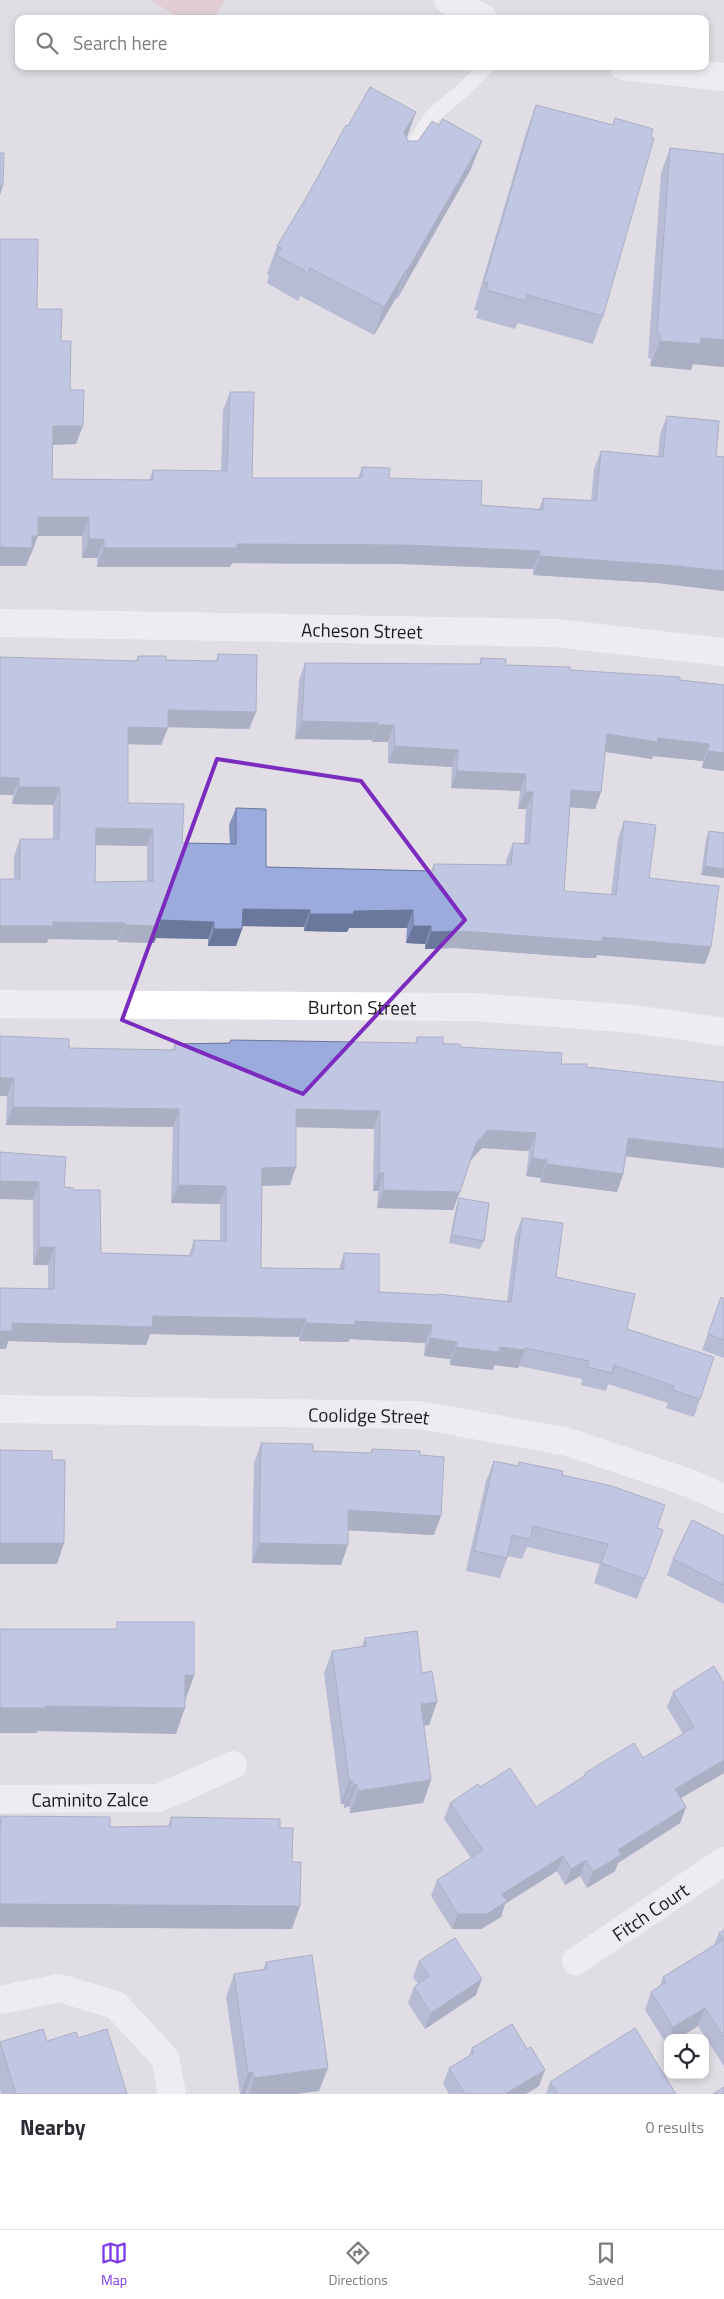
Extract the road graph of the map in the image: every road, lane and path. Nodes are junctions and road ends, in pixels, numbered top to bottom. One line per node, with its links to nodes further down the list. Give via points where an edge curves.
1 (448, 0): 2 (street)
2 (476, 15)
3 (483, 70): 6 (lane, via 433,115)
4 (660, 70): 5 (street)
5 (724, 77)
6 (403, 161)
7 (0, 623): 8 (street, Acheson Street, via 555,633)
8 (724, 652)
9 (0, 1004): 10 (street, Burton Street, via 474,1007 634,1019)
10 (724, 1032)
11 (0, 1409): 12 (street, Coolidge Street, via 419,1415 568,1442 692,1484)
12 (724, 1499)
13 (233, 1765): 14 (street, Caminito Zalce, via 159,1798)
14 (0, 1799)
15 (724, 1861): 16 (street, Fitch Court)
16 (576, 1961)
17 (0, 2000): 18 (street, via 59,1988 116,2005 166,2058)
18 (172, 2094)

